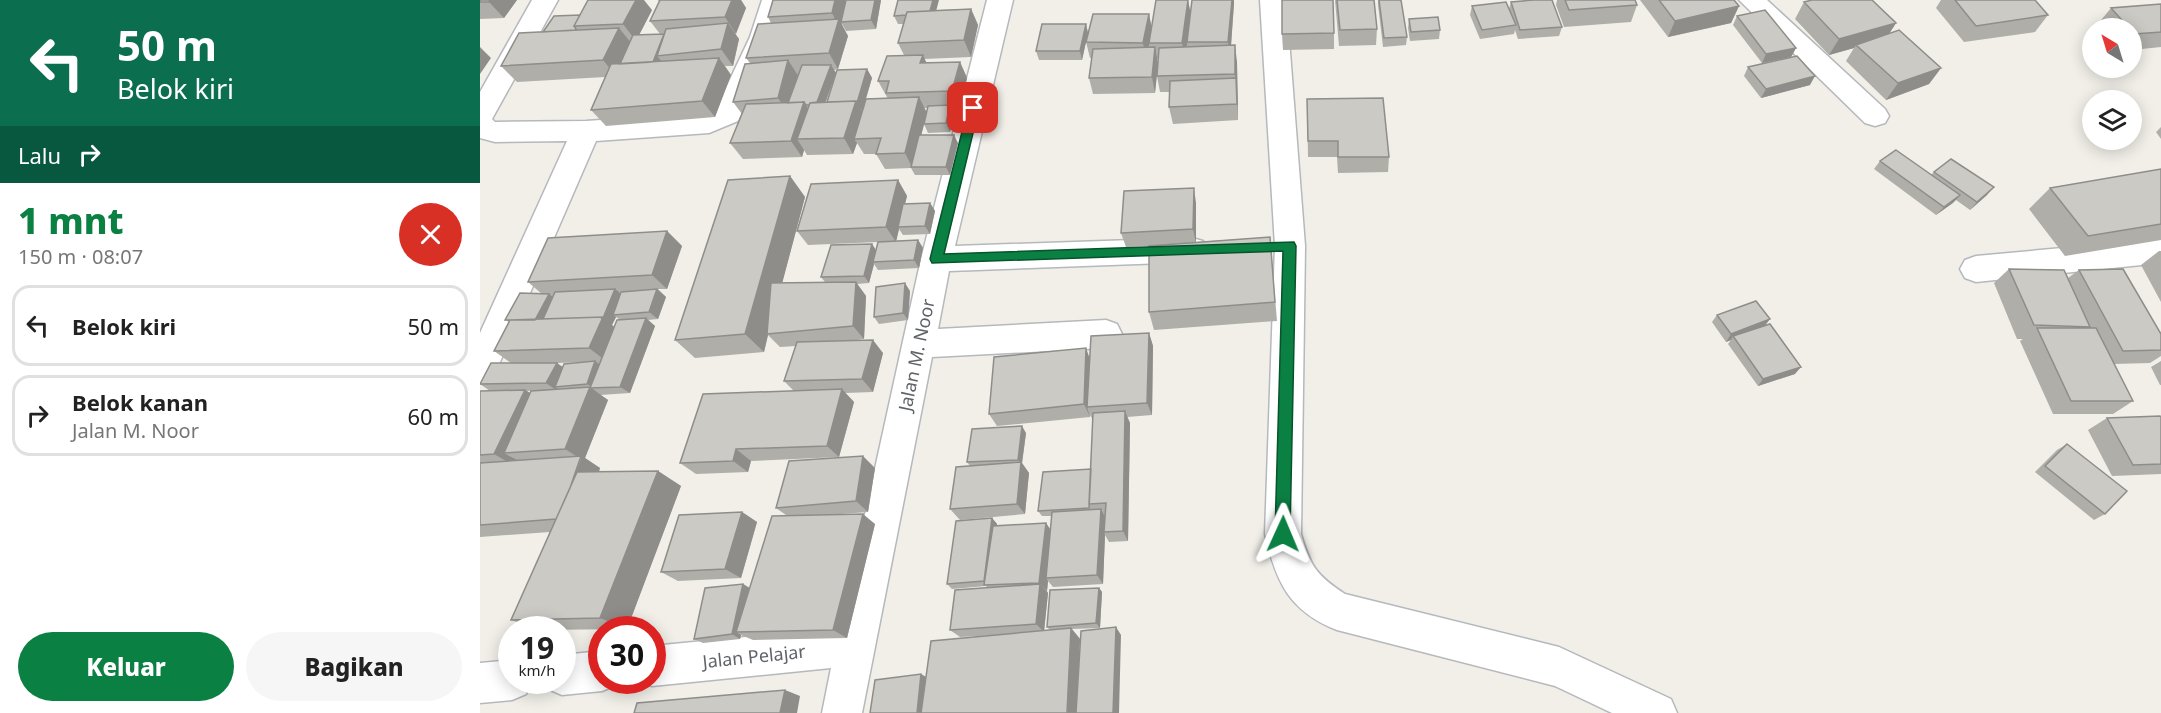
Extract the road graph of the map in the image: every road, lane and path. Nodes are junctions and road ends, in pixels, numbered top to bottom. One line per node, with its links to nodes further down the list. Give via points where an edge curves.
1 (545, 0): 6 (street)
2 (776, 0): 9 (street, via 728,114 709,123)
3 (1000, 0): 12 (street, Jalan M. Noor)
4 (1273, 0): 22 (street, via 1274,246 1283,534 1292,570 1307,592 1337,611 1559,667)
5 (1752, 0): 7 (street)
6 (480, 116)
7 (1875, 116)
8 (480, 123): 9 (street, via 495,132)
9 (586, 130): 16 (street)
10 (1215, 249): 12 (street)
11 (2161, 251): 13 (street)
12 (936, 259): 15 (street, Jalan M. Noor)
13 (1976, 269)
14 (1106, 334): 15 (street)
15 (918, 344): 17 (street, Jalan M. Noor)
16 (480, 369)
17 (856, 646): 18 (street, Jalan Pelajar); 21 (street, Jalan M. Noor)
18 (666, 665)
19 (498, 681): 20 (street)
20 (480, 683)
21 (842, 713)
22 (1657, 713)

